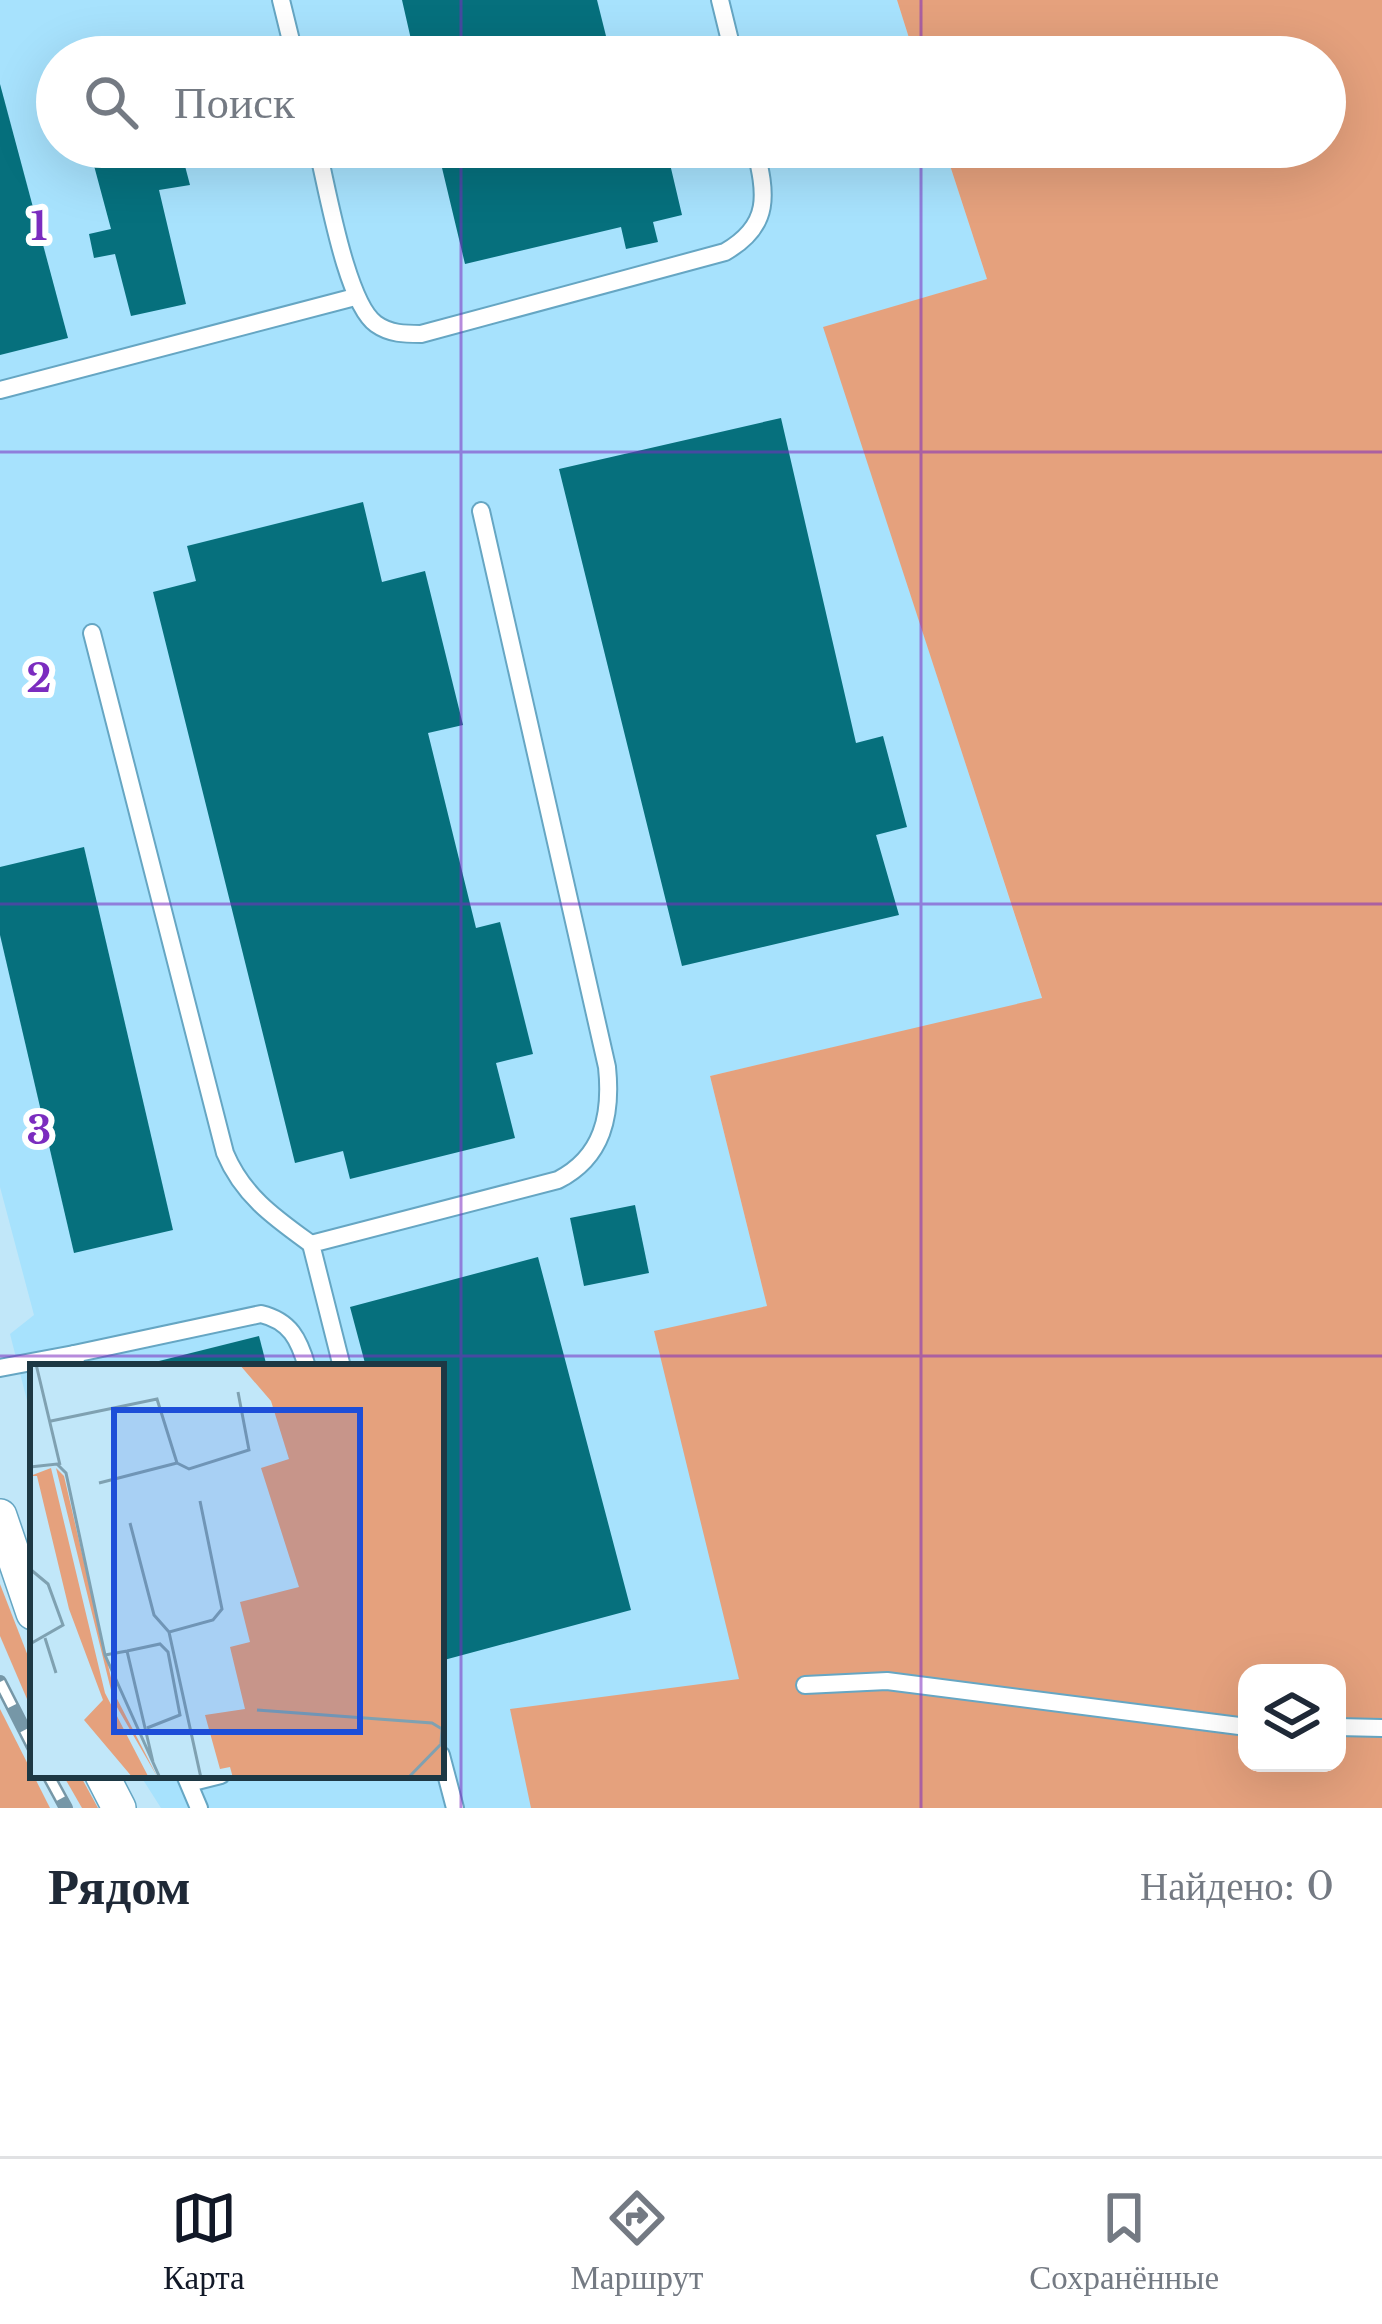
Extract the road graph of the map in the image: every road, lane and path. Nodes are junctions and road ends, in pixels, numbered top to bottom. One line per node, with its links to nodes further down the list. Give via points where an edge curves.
1 (280, 0): 3 (lane)
2 (720, 0): 4 (lane)
3 (289, 36)
4 (729, 36)
5 (322, 168): 7 (lane)
6 (760, 168): 7 (lane, via 757,226 725,252 421,334 379,327)
7 (355, 297): 8 (lane)
8 (0, 390)
9 (481, 511): 11 (lane, via 607,1067 607,1114 591,1157 558,1180)
10 (92, 633): 11 (lane, via 225,1153 257,1203)
11 (311, 1244): 15 (lane)
12 (75, 1360): 13 (lane); 14 (lane, via 261,1314 294,1333)
13 (38, 1364)
14 (306, 1364)
15 (341, 1364)
16 (30, 1365): 17 (lane)
17 (0, 1368)
18 (0, 1516): 19 (street)
19 (30, 1604)
20 (805, 1685): 21 (lane, via 887,1681)
21 (1238, 1725)
22 (1346, 1727): 23 (lane)
23 (1382, 1728)
24 (444, 1766): 29 (lane)
25 (104, 1778): 27 (street)
26 (187, 1779): 28 (lane)
27 (119, 1808)
28 (199, 1808)
29 (455, 1808)

